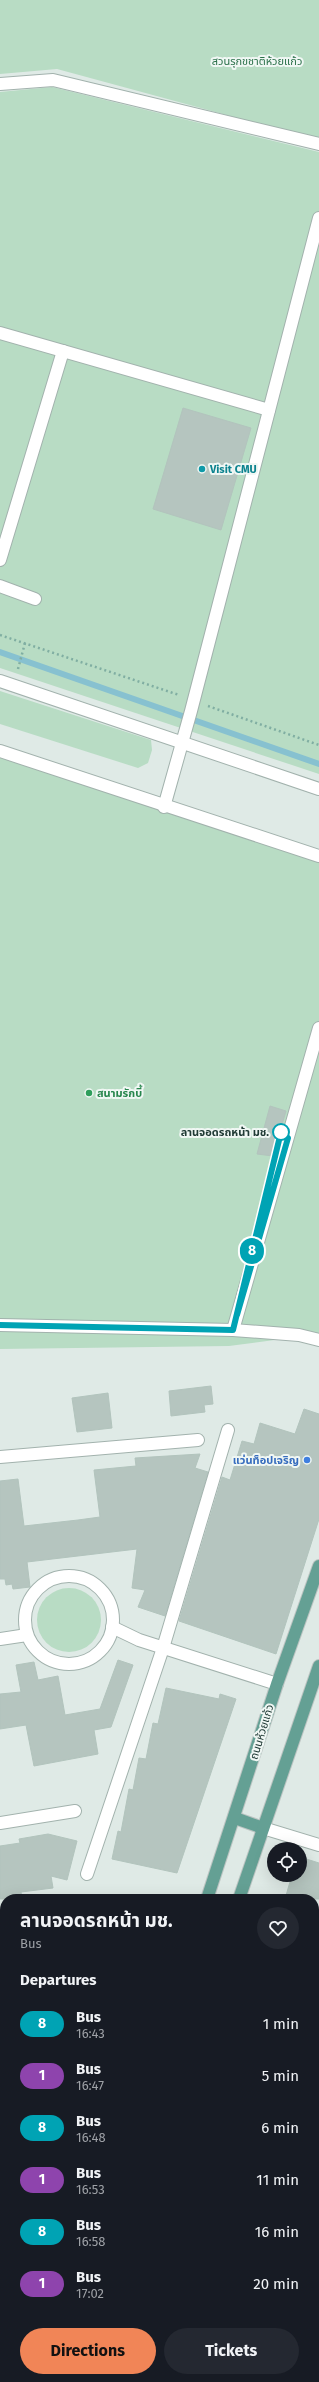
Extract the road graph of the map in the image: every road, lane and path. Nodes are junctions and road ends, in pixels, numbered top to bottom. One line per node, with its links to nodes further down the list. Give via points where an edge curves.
1 (0, 84): 2 (street, via 53,80)
2 (319, 144)
3 (319, 218): 6 (street)
4 (0, 333): 5 (street)
5 (63, 351): 6 (street); 7 (street)
6 (269, 410): 14 (street)
7 (0, 560)
8 (0, 586): 9 (street)
9 (35, 599)
10 (0, 635): 11 (path)
11 (25, 643): 12 (path); 14 (path)
12 (18, 667)
13 (0, 680): 15 (street)
14 (192, 706): 15 (street); 16 (path)
15 (182, 743): 18 (street); 19 (street)
16 (319, 746)
17 (0, 751): 19 (street)
18 (319, 789)
19 (164, 807): 20 (street)
20 (319, 856)
21 (319, 1028): 24 (street)
22 (281, 1132): 24 (street)
23 (0, 1325): 24 (street)
24 (233, 1330): 25 (street, via 299,1335)
25 (319, 1340)
26 (228, 1430): 33 (street)
27 (198, 1440): 28 (street)
28 (0, 1457)
29 (319, 1566): 35 (main road, ถนนห้วยแก้ว)
30 (112, 1627): 31 (street, via 108,1641 100,1651 78,1664 59,1663 42,1656); 31 (street, via 108,1598 98,1587 86,1579 72,1576 57,1577 44,1583 34,1593 27,1606 24,1620); 33 (street)
31 (27, 1635): 32 (street)
32 (0, 1639)
33 (163, 1648): 35 (street); 41 (street)
34 (319, 1666): 39 (main road)
35 (277, 1684): 37 (main road, ถนนห้วยแก้ว)
36 (75, 1811): 38 (street)
37 (235, 1818): 39 (main road); 42 (main road, ถนนห้วยแก้ว)
38 (0, 1823)
39 (263, 1828): 40 (street); 43 (main road)
40 (319, 1845)
41 (87, 1874)
42 (209, 1894)
43 (241, 1894)

